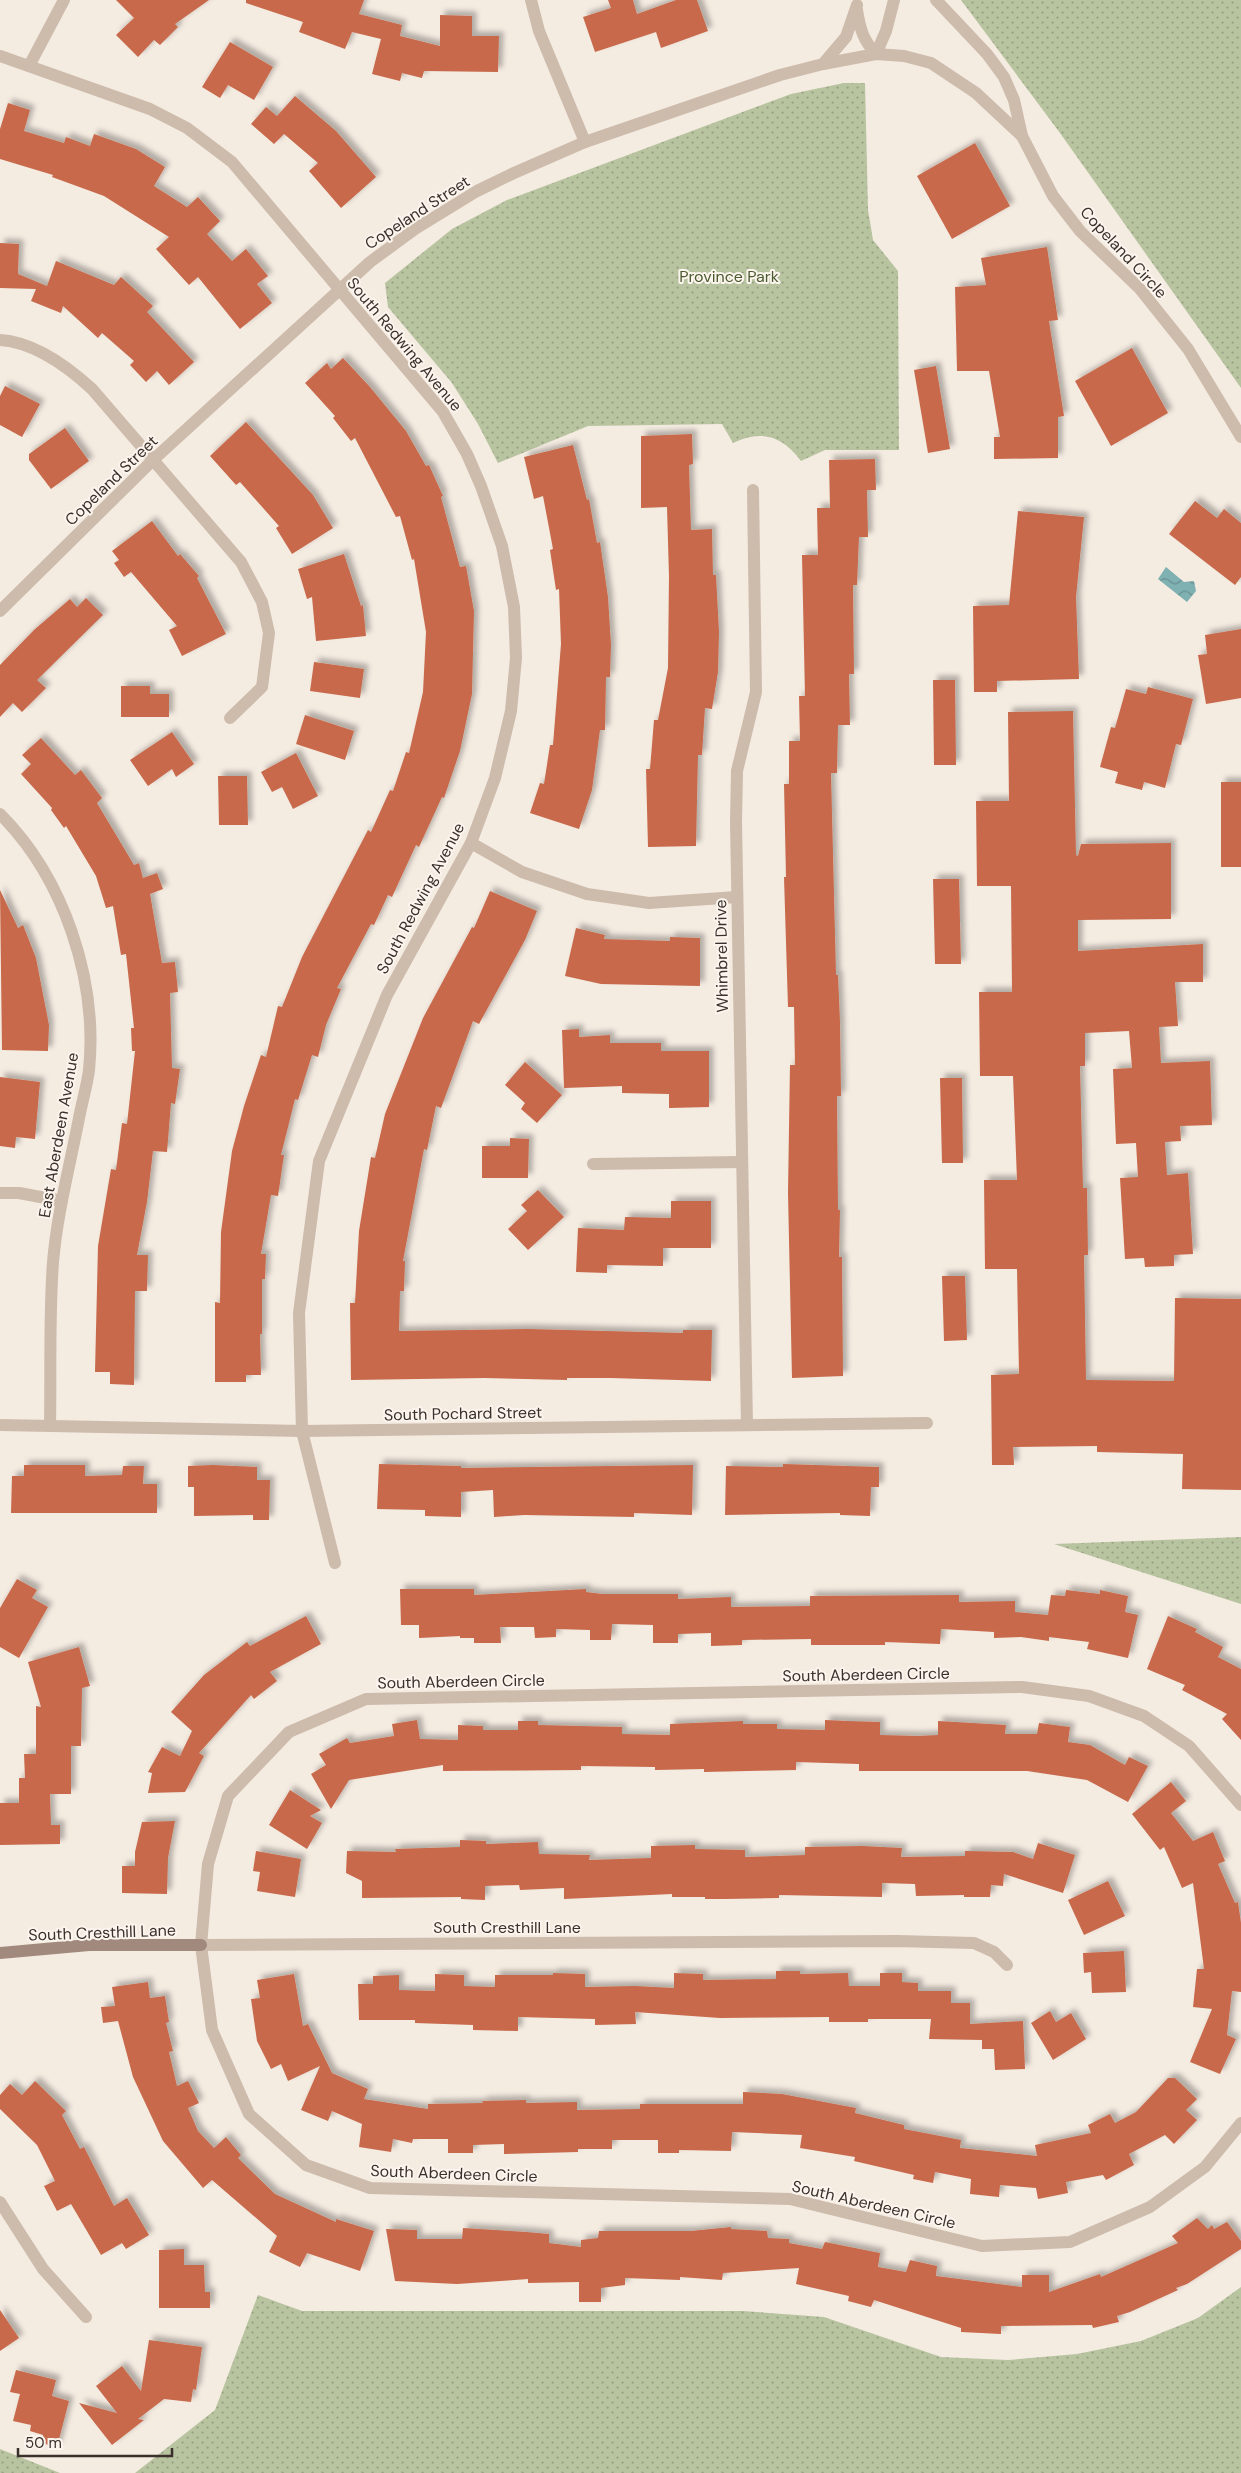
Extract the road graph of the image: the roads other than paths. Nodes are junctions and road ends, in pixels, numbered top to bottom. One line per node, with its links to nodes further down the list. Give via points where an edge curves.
1 (64, 0): 9 (street)
2 (531, 0): 11 (street, via 539,31)
3 (894, 0): 6 (street, via 889,24)
4 (936, 0): 10 (street, Copeland Circle, via 998,68 1008,85)
5 (857, 2): 6 (street, via 861,34); 8 (street, via 846,37)
6 (876, 54): 8 (street, Copeland Street); 10 (street, Copeland Circle, via 904,56 931,63 976,93)
7 (0, 56): 9 (street, South Redwing Avenue)
8 (823, 64): 11 (street, Copeland Street)
9 (30, 66): 12 (street, South Redwing Avenue, via 150,109 187,128 232,162)
10 (1022, 136): 14 (street, Copeland Circle, via 1053,196 1080,231 1140,290 1188,349)
11 (585, 142): 12 (street, Copeland Street, via 477,191 415,229 370,262)
12 (340, 291): 15 (street, Copeland Street); 20 (street, South Redwing Avenue, via 443,412 467,454 502,546 514,606 516,658 511,711 495,778)
13 (0, 340): 15 (street, via 37,351 67,366 92,389)
14 (1241, 437)
15 (154, 460): 17 (street, Copeland Street); 18 (street, via 241,562 262,602 269,634 262,687)
16 (753, 490): 21 (street, Whimbrel Drive, via 756,692 737,771)
17 (0, 611)
18 (230, 718)
19 (0, 814): 25 (street, East Aberdeen Avenue, via 35,859 57,897 74,935 85,976 90,1025 89,1070)
20 (471, 843): 21 (street, via 522,872 587,894 648,903); 30 (street, South Redwing Avenue, via 387,995 319,1161 299,1313)
21 (736, 898): 22 (street, Whimbrel Drive)
22 (741, 1162): 23 (street); 29 (street, Whimbrel Drive)
23 (593, 1164)
24 (0, 1193): 25 (street)
25 (62, 1201): 28 (street, East Aberdeen Avenue, via 53,1262)
26 (926, 1423): 29 (street, South Pochard Street)
27 (0, 1425): 28 (street, South Pochard Street)
28 (50, 1425): 30 (street, South Pochard Street)
29 (747, 1425): 30 (street, South Pochard Street)
30 (302, 1431): 31 (street, South Redwing Avenue)
31 (336, 1563)
32 (1241, 1805): 33 (street, South Aberdeen Circle, via 1189,1746 1144,1716 1089,1696 1022,1687 366,1698 289,1732 228,1796 208,1864)
33 (201, 1945): 34 (street, South Cresthill Lane, via 88,1945); 35 (street, South Cresthill Lane, via 974,1943 994,1952); 36 (street, South Aberdeen Circle, via 212,2030 249,2114 306,2165 370,2188 790,2199 982,2246 1070,2242 1150,2206 1205,2167)
34 (0, 1953)
35 (1007, 1966)
36 (1241, 2123)
37 (0, 2202): 38 (street, via 43,2268)
38 (86, 2317)

